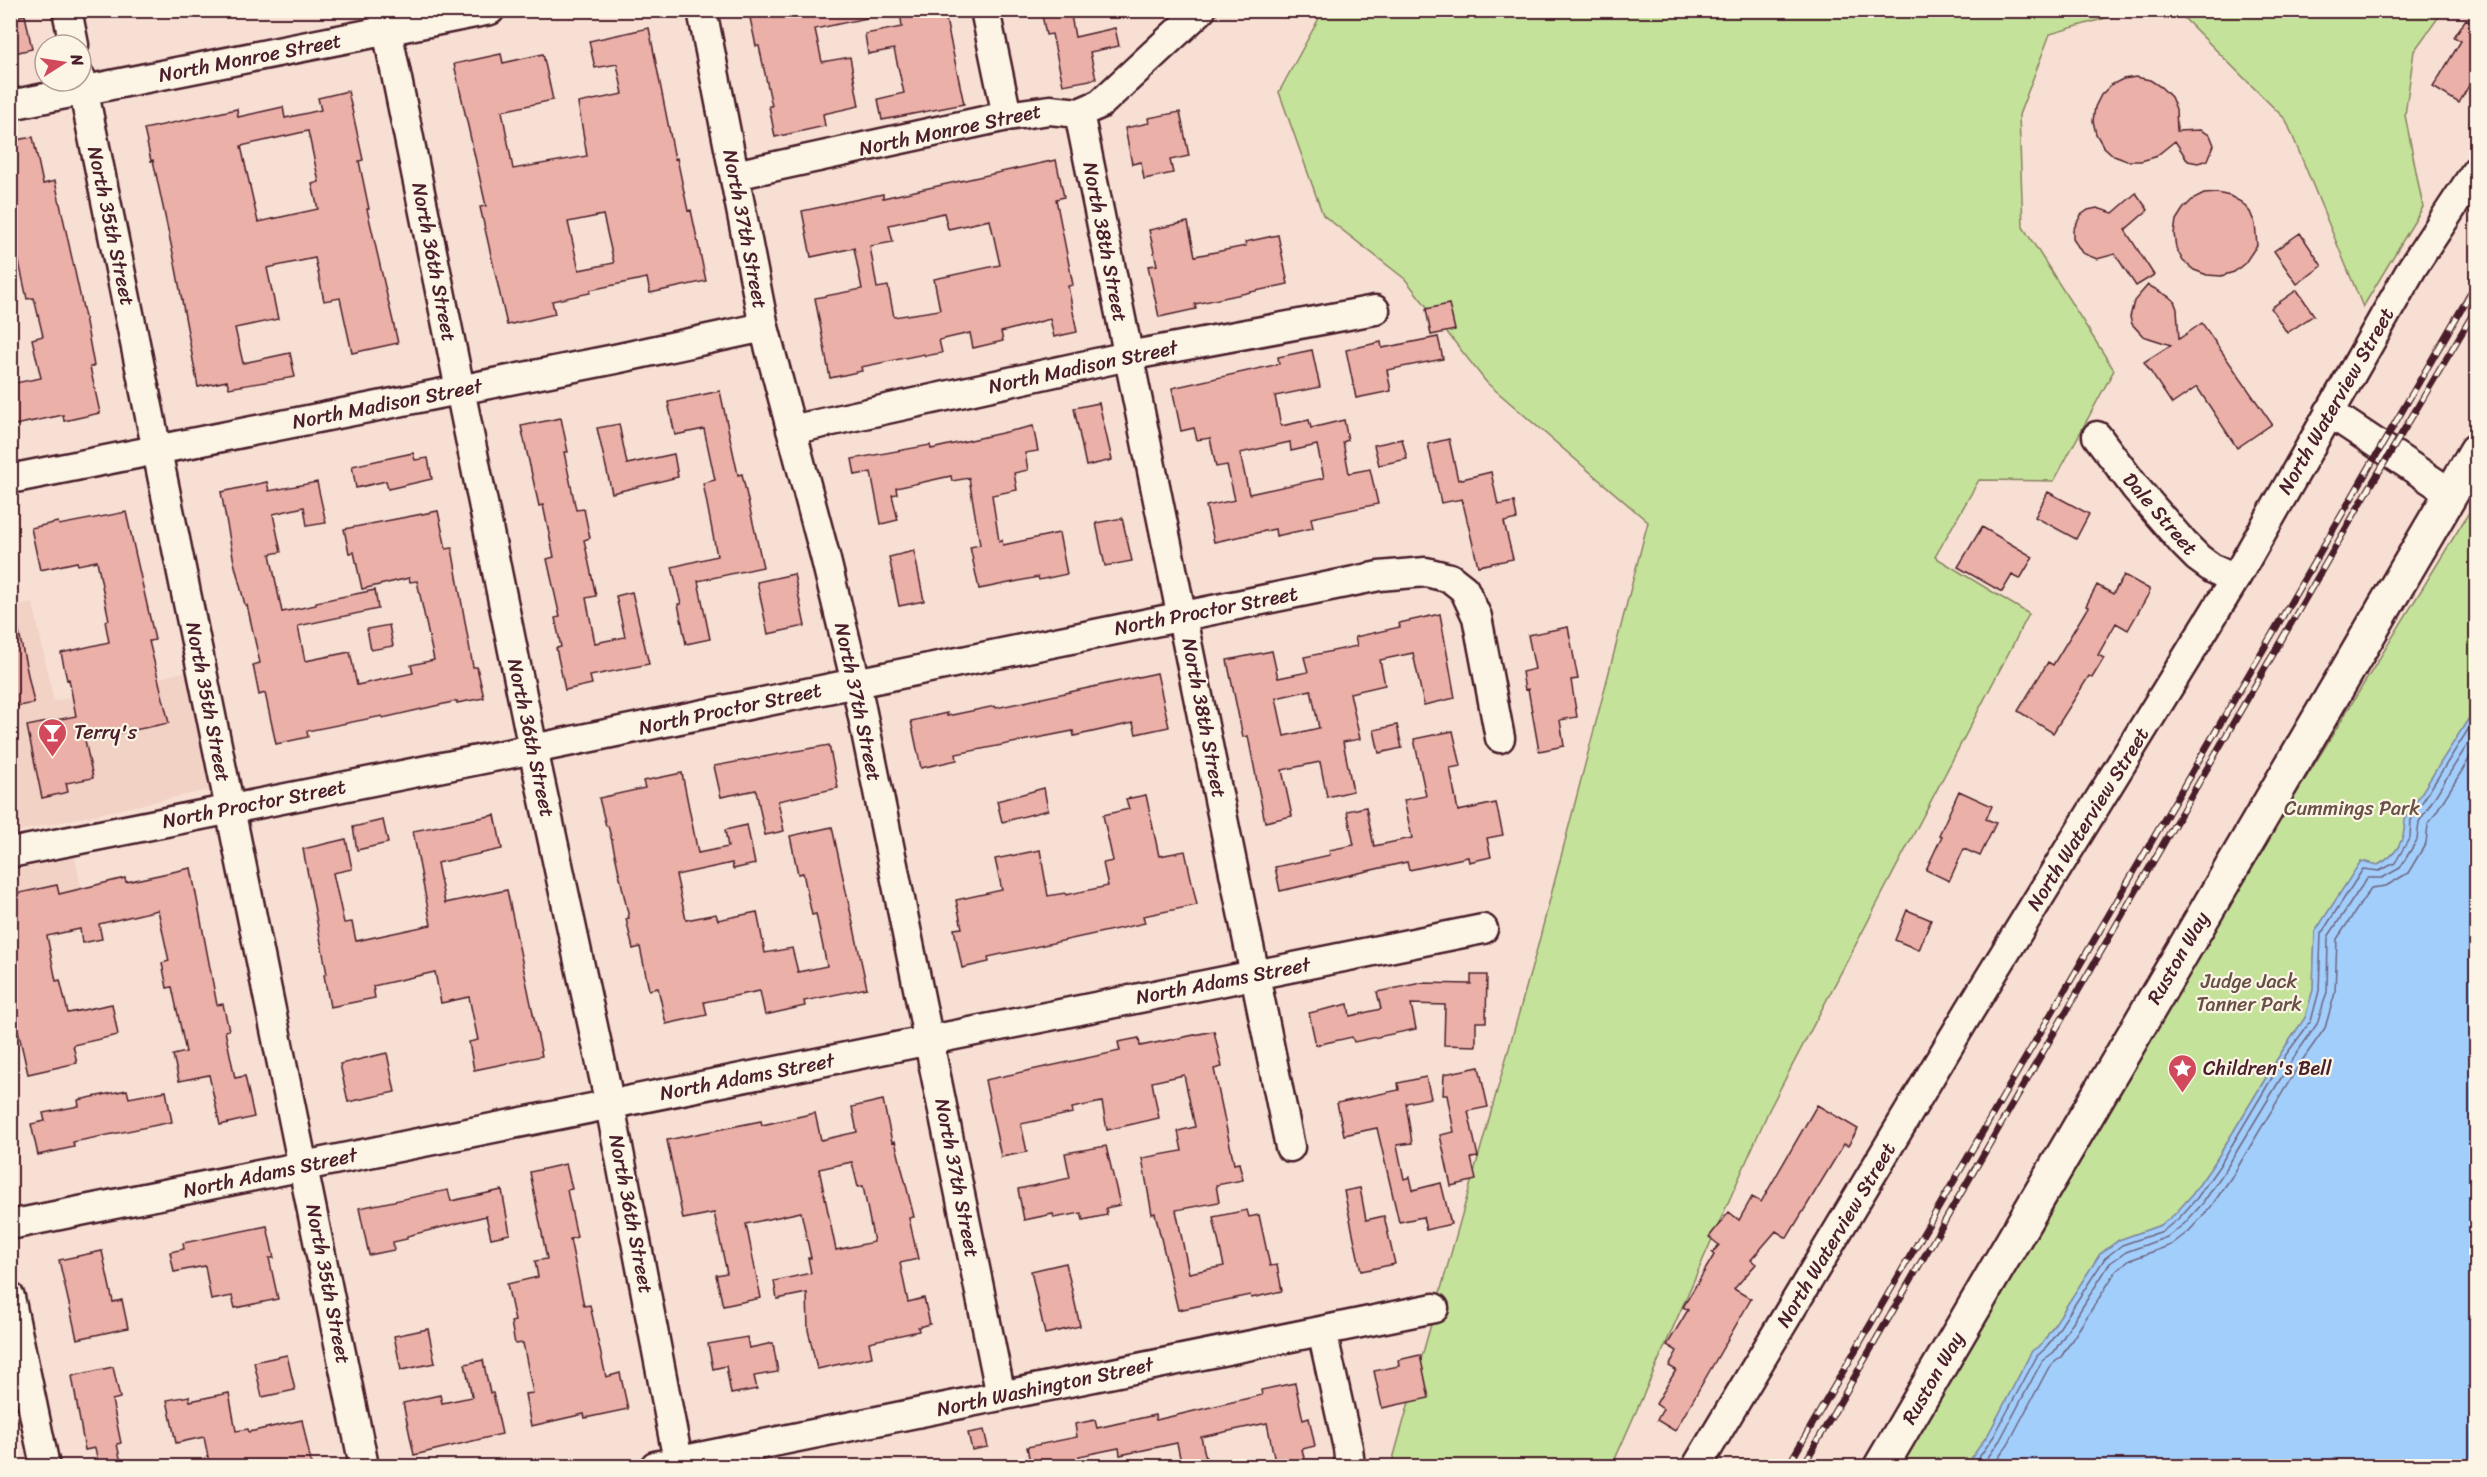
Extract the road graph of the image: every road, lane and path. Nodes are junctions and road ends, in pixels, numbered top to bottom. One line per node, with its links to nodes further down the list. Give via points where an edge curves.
1 (67, 10): 7 (street)
2 (490, 10): 6 (street, North Monroe Street)
3 (702, 10): 15 (street, North 37th Street)
4 (985, 10): 13 (street)
5 (1201, 10): 12 (street, via 1100,104)
6 (385, 21): 8 (street, North Monroe Street); 19 (street, North 36th Street)
7 (72, 33)
8 (93, 82)
9 (51, 93): 11 (street, North Monroe Street)
10 (84, 93): 23 (street, North 35th Street)
11 (10, 105)
12 (1079, 113): 13 (street, North Monroe Street, via 1050,110); 18 (street, North 38th Street)
13 (1007, 116): 15 (street, North Monroe Street)
14 (2476, 171): 20 (street, North Waterview Street, via 2412,268)
15 (735, 175): 17 (street, North 37th Street)
16 (1375, 310): 18 (street, North Madison Street)
17 (764, 327): 19 (street, North Madison Street); 21 (street, North 37th Street)
18 (1128, 356): 21 (street, North Madison Street); 28 (street, North 38th Street)
19 (460, 390): 23 (street, North Madison Street); 31 (street, North 36th Street)
20 (2330, 412): 26 (street); 27 (street, North Waterview Street)
21 (791, 430): 29 (street, North 37th Street)
22 (2097, 436): 27 (street, Dale Street, via 2135,488 2184,544 2213,569)
23 (158, 449): 25 (street, North Madison Street); 32 (street, North 35th Street)
24 (2476, 451): 26 (main road, Ruston Way)
25 (10, 479)
26 (2452, 494): 50 (main road, Ruston Way)
27 (2235, 579): 49 (street, North Waterview Street, via 1970,1010)
28 (1183, 616): 29 (street, North Proctor Street); 30 (street, North Proctor Street, via 1379,576 1426,572 1450,578 1469,597 1477,617); 35 (street, North 38th Street)
29 (856, 683): 31 (street, North Proctor Street); 36 (street, North 37th Street)
30 (1500, 738)
31 (533, 749): 32 (street, North Proctor Street); 37 (street, North 36th Street)
32 (230, 808): 33 (street, North Proctor Street); 39 (street, North 35th Street)
33 (10, 853)
34 (1483, 929): 35 (street, North Adams Street)
35 (1255, 975): 36 (street, North Adams Street); 38 (street, North 38th Street)
36 (930, 1040): 37 (street, North Adams Street); 44 (street, North 37th Street)
37 (610, 1105): 39 (street, North Adams Street); 45 (street, North 36th Street)
38 (1290, 1147)
39 (305, 1167): 40 (street, North Adams Street); 47 (street, North 35th Street)
40 (10, 1225)
41 (10, 1298): 46 (street)
42 (1434, 1308): 43 (street, North Washington Street)
43 (1322, 1331): 44 (street, North Washington Street); 48 (street)
44 (1001, 1396): 45 (street, North Washington Street)
45 (671, 1465)
46 (45, 1467)
47 (364, 1467)
48 (1350, 1467)
49 (1697, 1467)
50 (1881, 1467)

